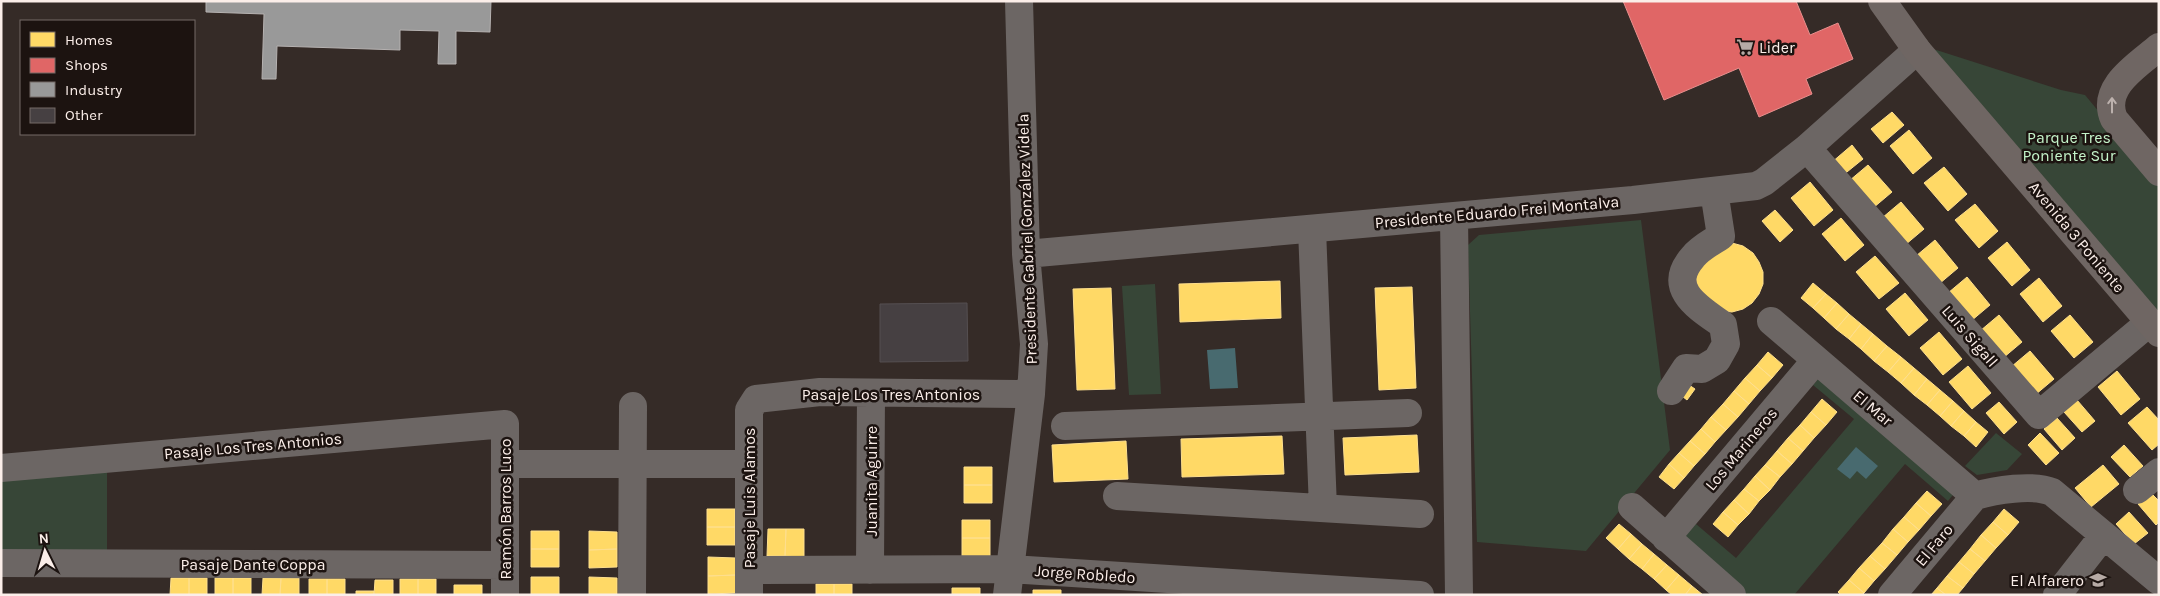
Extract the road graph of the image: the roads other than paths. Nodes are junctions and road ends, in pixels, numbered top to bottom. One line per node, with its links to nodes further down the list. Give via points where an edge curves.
1 (1019, 1): 10 (street, Presidente Gabriel González Videla)
2 (1882, 1): 4 (main road, Avenida 3 Poniente)
3 (2159, 47): 6 (main road, one-way to 3, via 2111,112 2112,96 2121,79)
4 (1917, 50): 5 (street, Presidente Eduardo Frei Montalva); 12 (main road, Avenida 3 Poniente)
5 (1807, 148): 7 (street, Presidente Eduardo Frei Montalva, via 1756,186); 12 (street, Luis Sigall, via 2039,415)
6 (2159, 172)
7 (1714, 192): 8 (street, Presidente Eduardo Frei Montalva); 14 (street, via 1721,236 1693,256 1682,273 1684,294 1698,308 1723,324 1726,344 1717,360 1702,369 1686,368)
8 (1454, 216): 9 (street, Presidente Eduardo Frei Montalva); 48 (street)
9 (1312, 229): 10 (street, Presidente Eduardo Frei Montalva); 20 (street)
10 (1026, 254): 16 (street, Presidente Gabriel González Videla, via 1034,344)
11 (1771, 321): 13 (street, El Mar)
12 (2154, 328)
13 (1816, 360): 30 (street, El Mar); 35 (street, Los Marineros)
14 (1671, 391)
15 (871, 393): 16 (street, Pasaje Los Tres Antonios); 17 (street, Pasaje Los Tres Antonios, via 809,393 761,397); 38 (street, Juanita Aguirre)
16 (1031, 394): 41 (street, Presidente Gabriel González Videla)
17 (752, 402): 25 (street, Pasaje Luis Alamos, via 749,410)
18 (633, 406): 24 (street)
19 (1408, 413): 20 (street)
20 (1320, 416): 22 (street); 32 (street)
21 (505, 424): 23 (street, Ramón Barros Luco); 26 (street, Pasaje Los Tres Antonios)
22 (1065, 426)
23 (505, 464): 24 (street); 37 (street, Ramón Barros Luco)
24 (633, 464): 25 (street); 46 (street)
25 (749, 464): 40 (street, Pasaje Luis Alamos)
26 (1, 468)
27 (2159, 472): 28 (street)
28 (2137, 490)
29 (1117, 496): 32 (street)
30 (1975, 496): 34 (street, via 2042,488 2052,492); 50 (street, El Faro)
31 (1632, 507): 35 (street)
32 (1323, 508): 33 (street)
33 (1420, 514)
34 (2103, 536): 39 (street); 51 (street)
35 (1666, 538): 49 (street)
36 (1, 563): 37 (street, Pasaje Dante Coppa)
37 (505, 565): 45 (street, Ramón Barros Luco)
38 (870, 570): 40 (street, Jorge Robledo); 41 (street, Jorge Robledo)
39 (2159, 581)
40 (749, 582)
41 (1009, 582): 42 (street, Jorge Robledo)
42 (1123, 586): 43 (street, Jorge Robledo)
43 (1232, 589): 44 (street, Jorge Robledo)
44 (1340, 592): 47 (street, Jorge Robledo)
45 (505, 595)
46 (632, 595)
47 (1420, 595)
48 (1459, 595)
49 (1732, 595)
50 (1892, 595)
51 (2056, 595)

